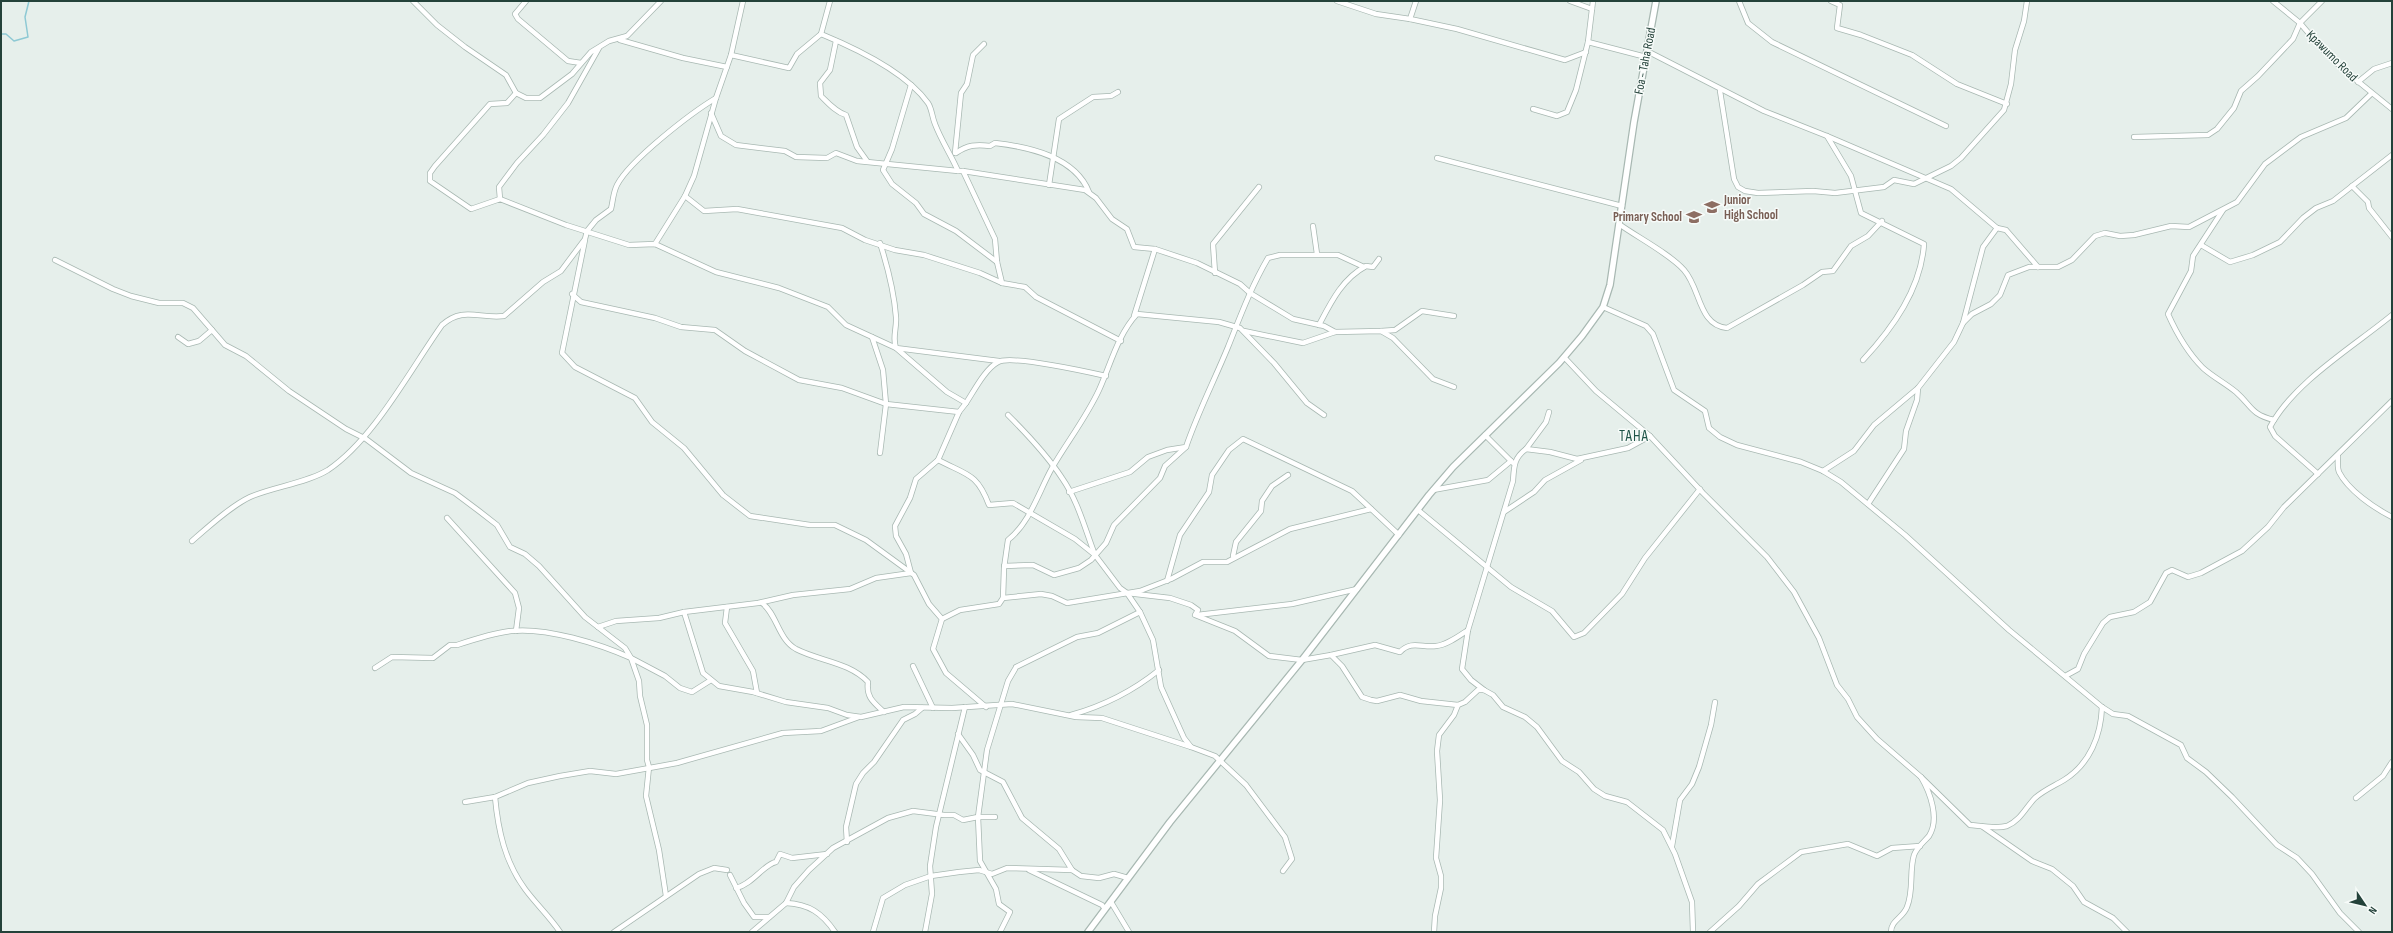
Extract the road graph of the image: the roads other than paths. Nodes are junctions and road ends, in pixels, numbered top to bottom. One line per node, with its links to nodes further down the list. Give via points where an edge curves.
1 (413, 1): 35 (street, via 464,47 506,75)
2 (526, 1): 28 (street, via 515,14 518,19 568,61)
3 (661, 1): 20 (street)
4 (743, 1): 27 (street)
5 (830, 1): 19 (street)
6 (1337, 1): 17 (street, via 1376,14)
7 (1416, 1): 17 (street)
8 (1570, 1): 16 (street)
9 (1593, 1): 16 (street)
10 (1656, 1): 26 (street, Foa - Taha Road)
11 (1739, 1): 42 (street, via 1748,23 1772,42)
12 (1830, 1): 38 (street, via 1840,5 1837,28 1912,55 1957,84)
13 (2027, 1): 38 (street, via 2015,50)
14 (2273, 1): 18 (street, Kpawumo Road)
15 (2322, 1): 18 (street)
16 (1592, 9): 22 (street)
17 (1410, 19): 25 (street, via 1457,29 1565,60)
18 (2300, 23): 31 (street, Kpawumo Road, via 2322,49); 44 (street, via 2293,39 2241,91 2234,108 2217,129 2208,135)
19 (820, 34): 21 (street); 27 (street, via 797,54 789,68)
20 (620, 40): 24 (street); 30 (street, via 683,58)
21 (836, 41): 32 (street, via 882,63); 50 (street, via 830,70 820,83 821,96 832,104 837,112 846,115 857,147)
22 (1588, 42): 25 (street); 26 (street)
23 (984, 44): 45 (street, via 973,55 967,84 962,93)
24 (600, 46): 28 (street); 60 (street, via 568,103 543,135 516,163 499,187)
25 (1586, 52): 39 (street, via 1567,112 1557,116)
26 (1646, 54): 33 (street); 61 (street, Foa - Taha Road)
27 (731, 56): 30 (street)
28 (581, 64): 35 (street, via 540,98 526,98)
29 (2392, 64): 31 (street, via 2374,68)
30 (727, 67): 37 (street)
31 (2358, 82): 36 (street, Kpawumo Road)
32 (911, 85): 47 (street, via 929,105 935,124); 51 (street)
33 (1720, 91): 43 (street); 57 (street, via 1734,179 1738,187 1758,193)
34 (1118, 92): 48 (street, via 1111,96 1093,97 1060,119)
35 (516, 93): 60 (street, via 507,103 490,104 430,173 430,181 471,209)
36 (2371, 94): 40 (street, Kpawumo Road); 62 (street, via 2346,118 2301,137 2265,164 2237,202)
37 (716, 98): 41 (street); 67 (street, via 696,110 638,159 617,185 611,209 596,220)
38 (2007, 104): 53 (street, via 1961,158)
39 (1533, 109)
40 (2392, 109)
41 (712, 113): 50 (street, via 720,136 736,145 785,151 796,157 827,158 836,153 857,161); 59 (street, via 694,176)
42 (1946, 126)
43 (1827, 136): 53 (street); 57 (street, via 1851,176)
44 (2134, 137)
45 (956, 153): 47 (street); 48 (street, via 965,147 979,144 990,146 995,143 1033,150)
46 (2392, 155): 55 (street)
47 (953, 158): 52 (street)
48 (1054, 158): 54 (street); 58 (street, via 1076,170)
49 (1437, 158): 61 (street)
50 (867, 161): 51 (street)
51 (886, 162): 52 (street); 77 (street, via 883,170 892,184 924,214 956,231)
52 (961, 171): 54 (street); 77 (street, via 996,239)
53 (1926, 178): 57 (street, via 1914,184 1894,180 1884,187); 66 (street, via 1951,189)
54 (1049, 185): 58 (street, via 1086,190)
55 (2352, 186): 68 (street, via 2368,202 2369,208); 72 (street, via 2333,201 2316,208 2303,218 2280,242 2253,255 2230,262)
56 (1259, 188): 80 (street, via 1213,244)
57 (1856, 191): 63 (street, via 1861,213)
58 (1089, 193): 73 (street, via 1112,218 1127,229 1134,247)
59 (685, 196): 70 (street, via 704,211 737,209 820,223 842,228 865,240); 71 (street)
60 (500, 199): 67 (street)
61 (1622, 206): 64 (street, Foa - Taha Road)
62 (2223, 210): 72 (street); 79 (street, via 2189,226 2171,226 2134,235 2105,233 2095,236 2072,260 2058,267)
63 (1882, 221): 64 (street, via 1868,236 1851,246 1833,271 1822,272 1727,328 1712,324 1684,270); 100 (street, via 1924,244 1923,261 1907,302 1892,326)
64 (1619, 224): 84 (street, Foa - Taha Road, via 1610,285)
65 (1313, 226): 74 (street)
66 (1997, 228): 79 (street, via 2006,230); 88 (street, via 1983,247)
67 (587, 231): 69 (street); 71 (street, via 629,244)
68 (2392, 237)
69 (585, 239): 83 (street); 115 (street, via 561,271 543,282 504,316 463,314 451,317 442,325 410,374)
70 (880, 243): 81 (street, via 895,250 924,255 980,273); 98 (street, via 892,281 896,320 893,342)
71 (655, 244): 96 (street, via 716,272 779,288 828,306 846,325)
72 (2201, 245): 112 (street, via 2193,256 2191,271 2168,314 2202,367 2236,392 2246,405 2260,416)
73 (1156, 249): 80 (street, via 1197,262); 87 (street)
74 (1316, 254): 78 (street, via 1338,255); 82 (street, via 1268,258)
75 (1379, 259): 78 (street, via 1373,267)
76 (55, 260): 91 (street, via 131,296 159,303 183,304 193,308)
77 (997, 262): 81 (street)
78 (1364, 267): 89 (street, via 1335,294)
79 (2038, 267): 88 (street, via 2029,267 2008,275 2000,295)
80 (1215, 273): 82 (street, via 1240,284)
81 (1002, 283): 97 (street, via 1025,287 1036,297)
82 (1250, 293): 89 (street, via 1293,319); 90 (street)
83 (572, 294): 107 (street, via 581,302 655,318 681,327 715,330 744,351 799,380 842,388); 143 (street, via 562,353 575,367 635,398 652,422 684,448 723,495 750,516 810,525 835,525 866,540)
84 (1603, 307): 99 (street, Foa - Taha Road); 124 (street, via 1646,326 1653,334 1674,390 1705,410 1709,428 1720,437 1737,445 1780,455)
85 (2392, 314): 112 (street, via 2337,356 2302,388)
86 (1454, 316): 93 (street, via 1422,311 1395,330)
87 (1133, 318): 90 (street, via 1142,313); 97 (street)
88 (1963, 322): 104 (street, via 1954,342)
89 (1320, 325): 94 (street)
90 (1236, 326): 92 (street); 116 (street, via 1200,407)
91 (212, 330): 95 (street, via 199,340 188,344); 115 (street, via 225,345 246,356 289,391)
92 (1244, 331): 94 (street, via 1302,342); 111 (street, via 1274,362 1306,403)
93 (1381, 331): 94 (street); 103 (street, via 1393,338 1433,379)
94 (1335, 332)
95 (178, 337)
96 (872, 337): 98 (street); 107 (street, via 883,370)
97 (1121, 341): 102 (street)
98 (896, 348): 101 (street); 106 (street, via 947,392)
99 (1564, 357): 113 (street, Foa - Taha Road); 114 (street, via 1596,391)
100 (1863, 360)
101 (999, 361): 102 (street, via 1017,360); 106 (street, via 990,369)
102 (1106, 376): 123 (street, via 1092,405)
103 (1454, 387)
104 (1918, 388): 124 (street, via 1874,424 1854,451); 130 (street, via 1904,449)
105 (2392, 401): 119 (street)
106 (966, 403): 108 (street)
107 (886, 404): 108 (street); 118 (street)
108 (959, 412): 121 (street)
109 (1549, 412): 117 (street, via 1546,422)
110 (1008, 415): 123 (street)
111 (1324, 415)
112 (2274, 420): 125 (street, via 2270,428 2272,432)
113 (1485, 435): 122 (street); 128 (street, Foa - Taha Road)
114 (1650, 436): 120 (street, via 1628,448); 127 (street)
115 (362, 438): 138 (street, via 327,471 237,504); 154 (street, via 411,472 455,493 480,511 496,525 510,547 525,554 539,566 585,618)
116 (1186, 446): 129 (street, via 1148,457 1130,472); 139 (street, via 1166,466 1160,478 1114,525 1106,543)
117 (1526, 449): 120 (street); 122 (street, via 1517,455)
118 (880, 453)
119 (2338, 456): 125 (street); 135 (street, via 2338,471 2353,489)
120 (1582, 459): 134 (street, via 1545,480 1534,492)
121 (938, 460): 133 (street, via 975,479 982,486 989,505 1013,503); 143 (street, via 916,479 910,498 895,526 896,536 906,554)
122 (1513, 463): 128 (street, via 1488,480); 134 (street, via 1513,481)
123 (1053, 466): 129 (street); 133 (street)
124 (1823, 471): 130 (street)
125 (2318, 474): 163 (street, via 2242,551 2201,574 2188,577 2172,570 2166,573 2150,602 2134,612 2110,616 2084,654 2078,669)
126 (1288, 475): 140 (street, via 1272,486 1262,501 1261,511 1236,542)
127 (1700, 489): 142 (street, via 1645,558 1622,594 1584,633 1574,637 1552,611 1511,587); 184 (street, via 1767,557 1794,592 1819,638 1837,685 1857,717)
128 (1433, 490): 132 (street, Foa - Taha Road)
129 (1069, 492): 139 (street)
130 (1868, 504): 163 (street, via 2010,630)
131 (1371, 509): 137 (street); 140 (street, via 1290,529); 144 (street, via 1344,486 1243,439 1229,450 1212,475 1209,492 1180,535)
132 (1418, 510): 137 (street, Foa - Taha Road); 142 (street)
133 (1030, 512): 139 (street, via 1078,541); 141 (street, via 1008,540)
134 (1504, 512): 142 (street)
135 (2392, 517)
136 (447, 518): 156 (street, via 515,593 519,608)
137 (1399, 535): 145 (street, Foa - Taha Road)
138 (192, 541)
139 (1095, 556): 141 (street, via 1079,568 1054,575 1033,565); 146 (street, via 1120,588)
140 (1233, 556): 144 (street, via 1227,562 1203,562)
141 (1004, 566): 147 (street)
142 (1487, 569): 155 (street)
143 (911, 573): 148 (street, via 872,579 850,589 793,596); 153 (street, via 929,604)
144 (1167, 581): 146 (street, via 1140,592)
145 (1358, 588): 152 (street, via 1292,604); 159 (street, Foa - Taha Road)
146 (1128, 593): 147 (street, via 1067,603 1041,594); 151 (street); 152 (street, via 1177,600 1198,610)
147 (1003, 598): 153 (street, via 1000,604 960,610)
148 (762, 603): 149 (street); 175 (street, via 776,621 783,638 795,648 860,673 868,682 867,692 871,700)
149 (727, 607): 150 (street); 166 (street, via 726,623 753,671)
150 (684, 612): 154 (street, via 659,618 616,621); 164 (street, via 702,673)
151 (1140, 612): 162 (street, via 1153,640); 168 (street, via 1098,633 1077,637 1016,668 1008,681)
152 (1195, 615): 159 (street, via 1235,631 1269,656)
153 (942, 619): 171 (street, via 933,649 946,673)
154 (598, 627): 158 (street, via 625,648)
155 (1468, 630): 157 (street, via 1436,646 1413,644 1404,646 1400,652 1375,645); 165 (street, via 1462,668 1470,680)
156 (516, 631): 158 (street, via 560,636 612,649); 161 (street, via 457,645 450,644 433,658 392,657)
157 (1331, 655): 159 (street); 169 (street, via 1366,699 1377,701 1400,695 1421,701)
158 (631, 658): 164 (street, via 665,676 680,688 692,692); 182 (street, via 639,681 647,725)
159 (1302, 660): 180 (street, Foa - Taha Road)
160 (913, 666): 174 (street)
161 (375, 668)
162 (1159, 670): 176 (street, via 1136,688 1093,709); 179 (street, via 1161,687 1172,714)
163 (2067, 676): 172 (street)
164 (711, 680): 166 (street, via 719,686)
165 (1484, 690): 169 (street, via 1478,690); 193 (street, via 1493,695 1503,707 1525,716 1538,727 1562,761 1579,772 1594,789 1605,796 1627,802 1663,830)
166 (757, 694): 177 (street, via 786,702 828,708 847,716)
167 (1715, 702): 193 (street, via 1699,767 1692,784 1680,800)
168 (1002, 705): 171 (street); 176 (street, via 1012,704); 183 (street, via 987,750)
169 (1458, 705): 219 (street, via 1439,735 1437,751 1440,800 1436,858 1441,888 1434,916)
170 (965, 707): 171 (street); 174 (street); 178 (street)
171 (986, 707)
172 (2102, 707): 191 (street, via 2101,722 2093,747 2088,757 2074,772 2044,791 2009,825); 224 (street, via 2113,714 2128,716 2181,745 2187,758 2232,796 2277,845 2297,858 2340,913)
173 (922, 708): 174 (street); 175 (street, via 904,707); 192 (street, via 903,720 856,784 846,827)
174 (933, 708)
175 (884, 712): 177 (street)
176 (1070, 715): 179 (street, via 1102,718)
177 (861, 717): 182 (street, via 821,731 783,733 700,758)
178 (958, 734): 183 (street); 188 (street)
179 (1191, 747): 180 (street)
180 (1219, 760): 199 (street, via 1246,785 1285,837 1292,859); 203 (street, Foa - Taha Road)
181 (2392, 762): 186 (street, via 2383,776)
182 (649, 767): 185 (street, via 616,774 590,771 560,776 528,784); 205 (street, via 646,796 659,850)
183 (985, 774): 189 (street); 198 (street, via 1006,785 1020,814 1059,849)
184 (1921, 777): 191 (street, via 1970,825); 194 (street, via 1928,789 1934,817 1930,835)
185 (495, 797): 187 (street); 210 (street, via 504,850 510,864 525,890 547,913)
186 (2356, 798)
187 (465, 802)
188 (939, 814): 189 (street, via 954,815 964,820); 192 (street, via 913,811 888,818); 202 (street, via 931,857)
189 (978, 817): 190 (street); 200 (street, via 980,861)
190 (995, 817)
191 (1982, 826): 223 (street, via 2032,861 2052,869 2073,886 2084,902 2113,918)
192 (847, 842): 195 (street)
193 (1672, 846): 220 (street, via 1692,902)
194 (1920, 846): 221 (street, via 1892,848 1877,856 1848,844 1801,852 1758,884 1739,906); 222 (street, via 1914,856 1913,881 1907,909 1894,922)
195 (827, 854): 204 (street, via 792,858 780,854 776,862 769,863 758,877); 207 (street, via 794,887)
196 (1025, 868): 198 (street); 200 (street, via 1007,868); 208 (street, via 1102,905)
197 (727, 870): 205 (street, via 714,868 699,874)
198 (1072, 870): 203 (street, via 1081,876 1099,878 1114,874)
199 (1283, 871)
200 (988, 873): 202 (street, via 972,871); 216 (street, via 996,888 1000,904 1010,912)
201 (730, 875): 204 (street)
202 (931, 876): 214 (street, via 905,885 883,898); 215 (street, via 932,894)
203 (1128, 878): 206 (street, Foa - Taha Road)
204 (736, 888): 209 (street, via 754,917)
205 (666, 896): 211 (street)
206 (1110, 902): 208 (street, Foa - Taha Road); 218 (street)
207 (786, 903): 209 (street); 213 (street, via 812,908 827,920)
208 (1105, 909): 217 (street, Foa - Taha Road)
209 (769, 917): 212 (street)
210 (560, 932)
211 (614, 932)
212 (752, 932)
213 (835, 932)
214 (872, 932)
215 (925, 932)
216 (1000, 932)
217 (1088, 932)
218 (1129, 932)
219 (1434, 932)
220 (1694, 932)
221 (1710, 932)
222 (1891, 932)
223 (2127, 932)
224 (2359, 932)

